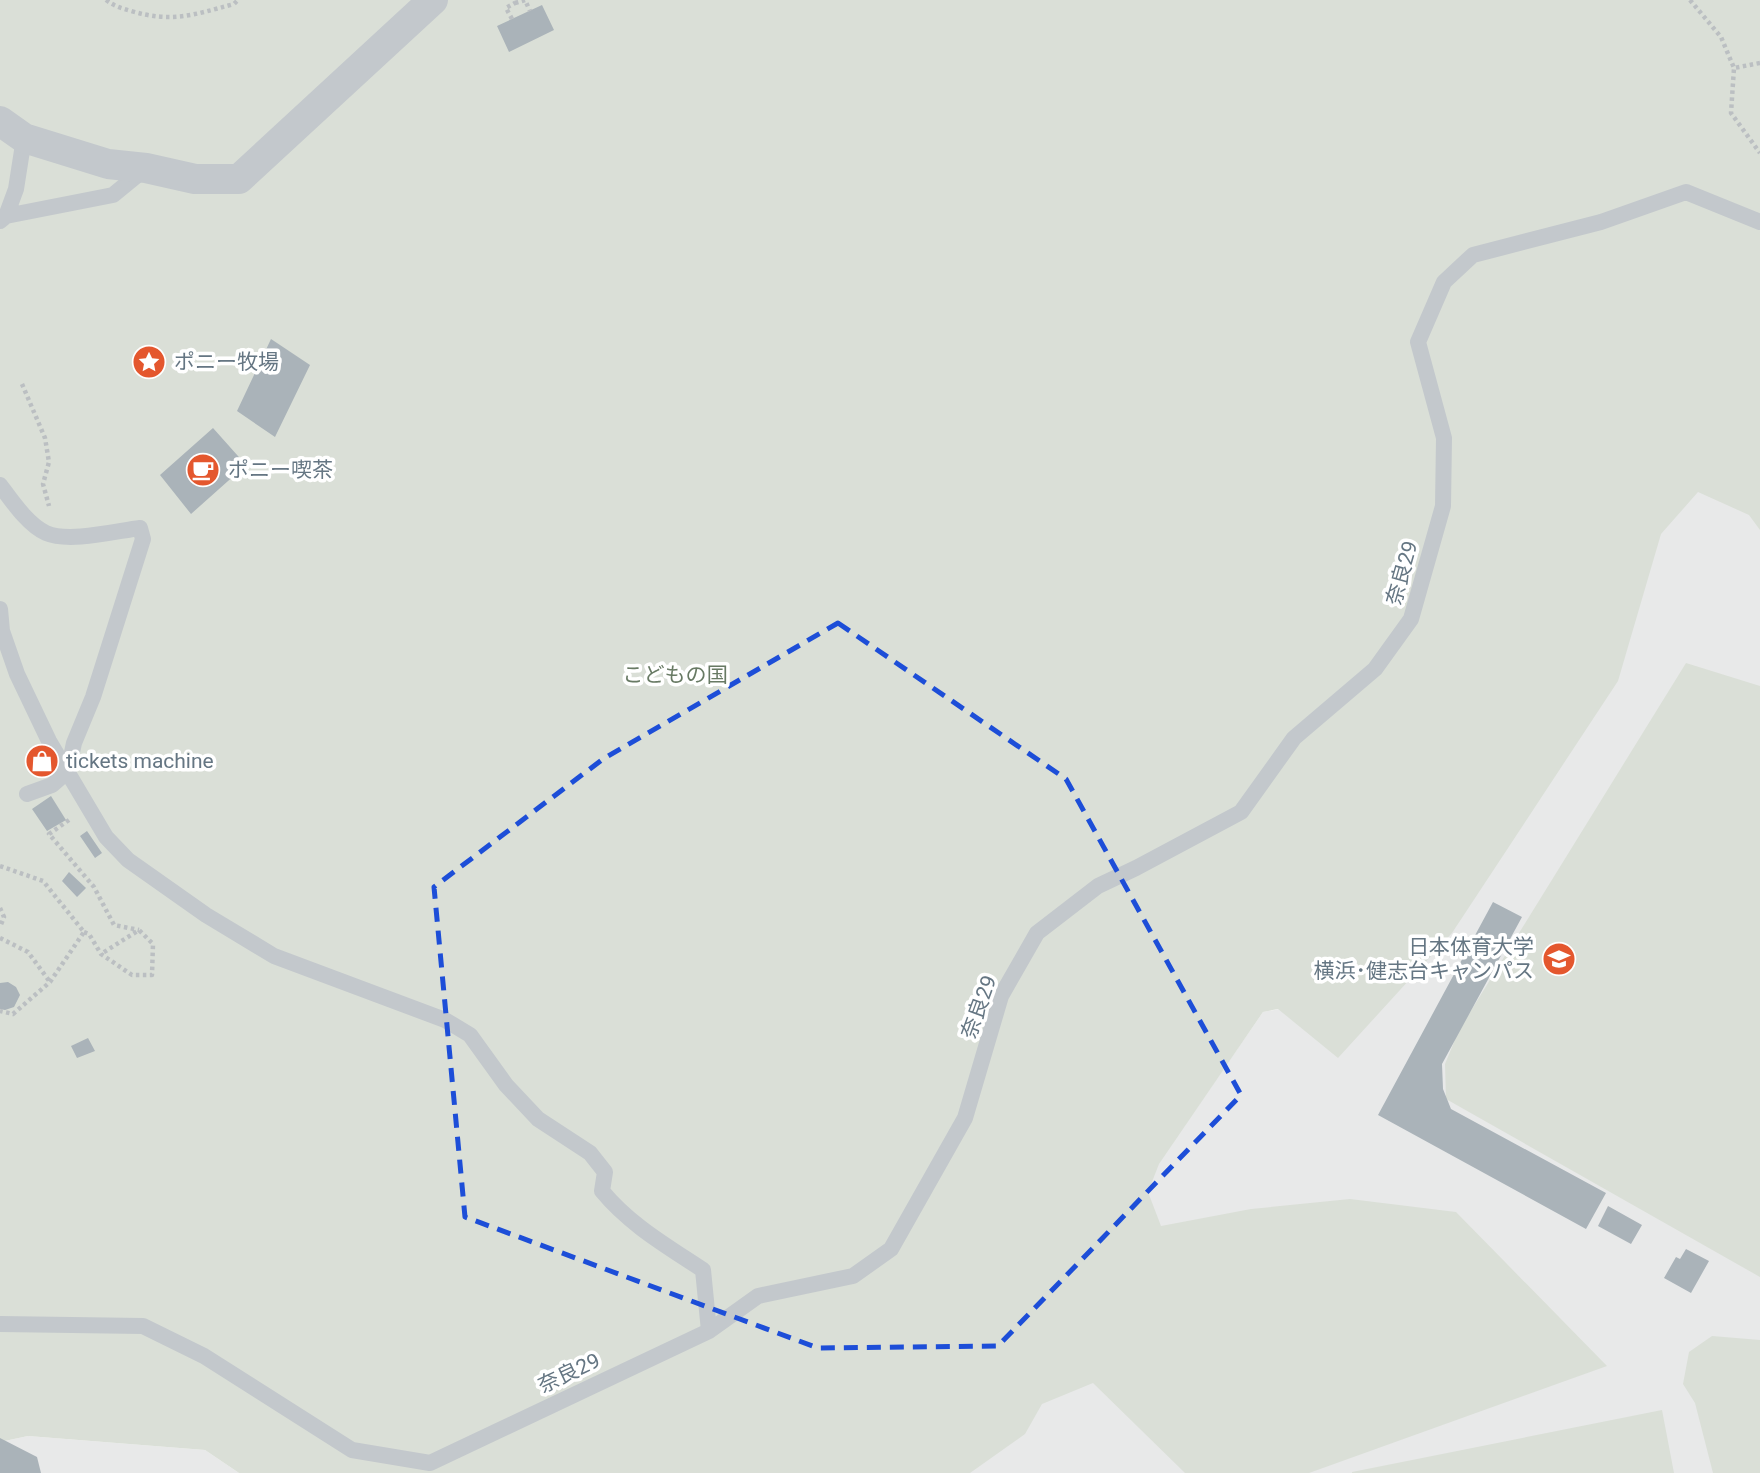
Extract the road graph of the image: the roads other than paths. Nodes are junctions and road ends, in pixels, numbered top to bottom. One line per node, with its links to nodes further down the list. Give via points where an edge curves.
1 (433, 0): 3 (street, via 239,179 195,179)
2 (12, 129): 3 (street, via 59,150 108,164); 4 (lane, via 16,189)
3 (146, 168): 4 (lane, via 113,195)
4 (3, 218)
5 (1760, 222): 11 (lane, 奈良29, via 1686,191 1601,222 1473,255 1444,282 1418,342 1444,438 1443,506 1412,619 1375,669 1294,738 1241,812 1098,886 1037,933 1001,996 965,1118 891,1249 853,1276 758,1296)
6 (0, 485): 8 (lane, via 33,524 48,534 75,536 140,528 143,540)
7 (0, 609): 8 (lane, via 2,631 18,674)
8 (68, 771): 9 (lane, via 52,785); 11 (lane, via 106,837 128,860 206,915 274,956 445,1020 470,1035 538,1119 590,1153 605,1172 602,1191 614,1205 634,1224 703,1270)
9 (27, 794)
10 (0, 1324): 11 (lane, 奈良29, via 143,1326 204,1356 352,1450 430,1463)
11 (709, 1331)

